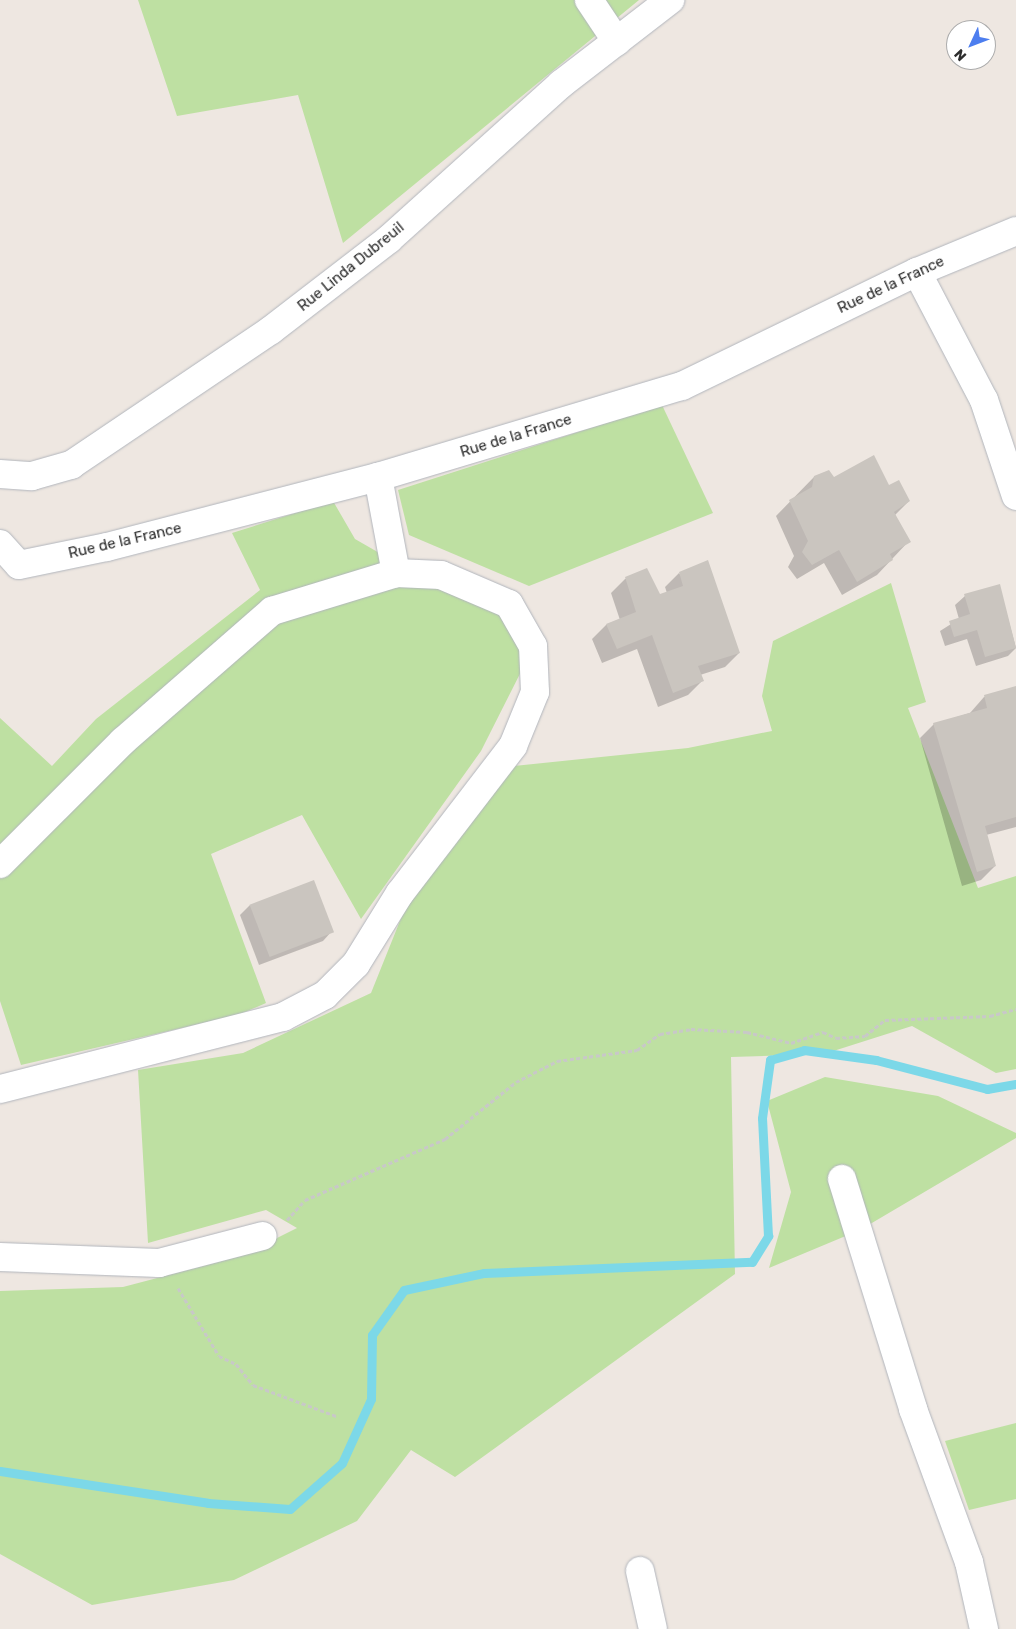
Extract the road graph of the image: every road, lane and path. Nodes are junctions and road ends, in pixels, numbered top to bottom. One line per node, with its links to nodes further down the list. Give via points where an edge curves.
1 (589, 0): 3 (street)
2 (670, 0): 3 (street, Rue Linda Dubreuil)
3 (617, 42): 6 (street, Rue Linda Dubreuil, via 561,84 389,239 271,330 71,465 32,476)
4 (1016, 231): 5 (street, Rue de la France)
5 (917, 272): 7 (street, Rue de la France, via 682,386); 8 (street, via 984,400)
6 (0, 474)
7 (378, 477): 9 (street, Rue de la France, via 107,547 19,565); 10 (street)
8 (1016, 496)
9 (0, 544)
10 (396, 573): 11 (street, via 272,611 123,741); 13 (street, via 441,575 509,604 533,646 535,692 513,746 400,893 356,964 325,995 283,1017)
11 (0, 864)
12 (1016, 1009): 15 (path, via 990,1016 885,1020 865,1036 836,1038 823,1032 792,1043 747,1032 691,1030 660,1034 637,1050 557,1060 516,1082 445,1138 305,1200 289,1219)
13 (0, 1089)
14 (842, 1179): 21 (street, via 913,1410 969,1562)
15 (263, 1236): 17 (street)
16 (0, 1258): 17 (street)
17 (159, 1263): 18 (path, via 219,1356 236,1364 253,1385)
18 (336, 1416)
19 (640, 1571): 20 (street)
20 (652, 1629)
21 (984, 1629)

